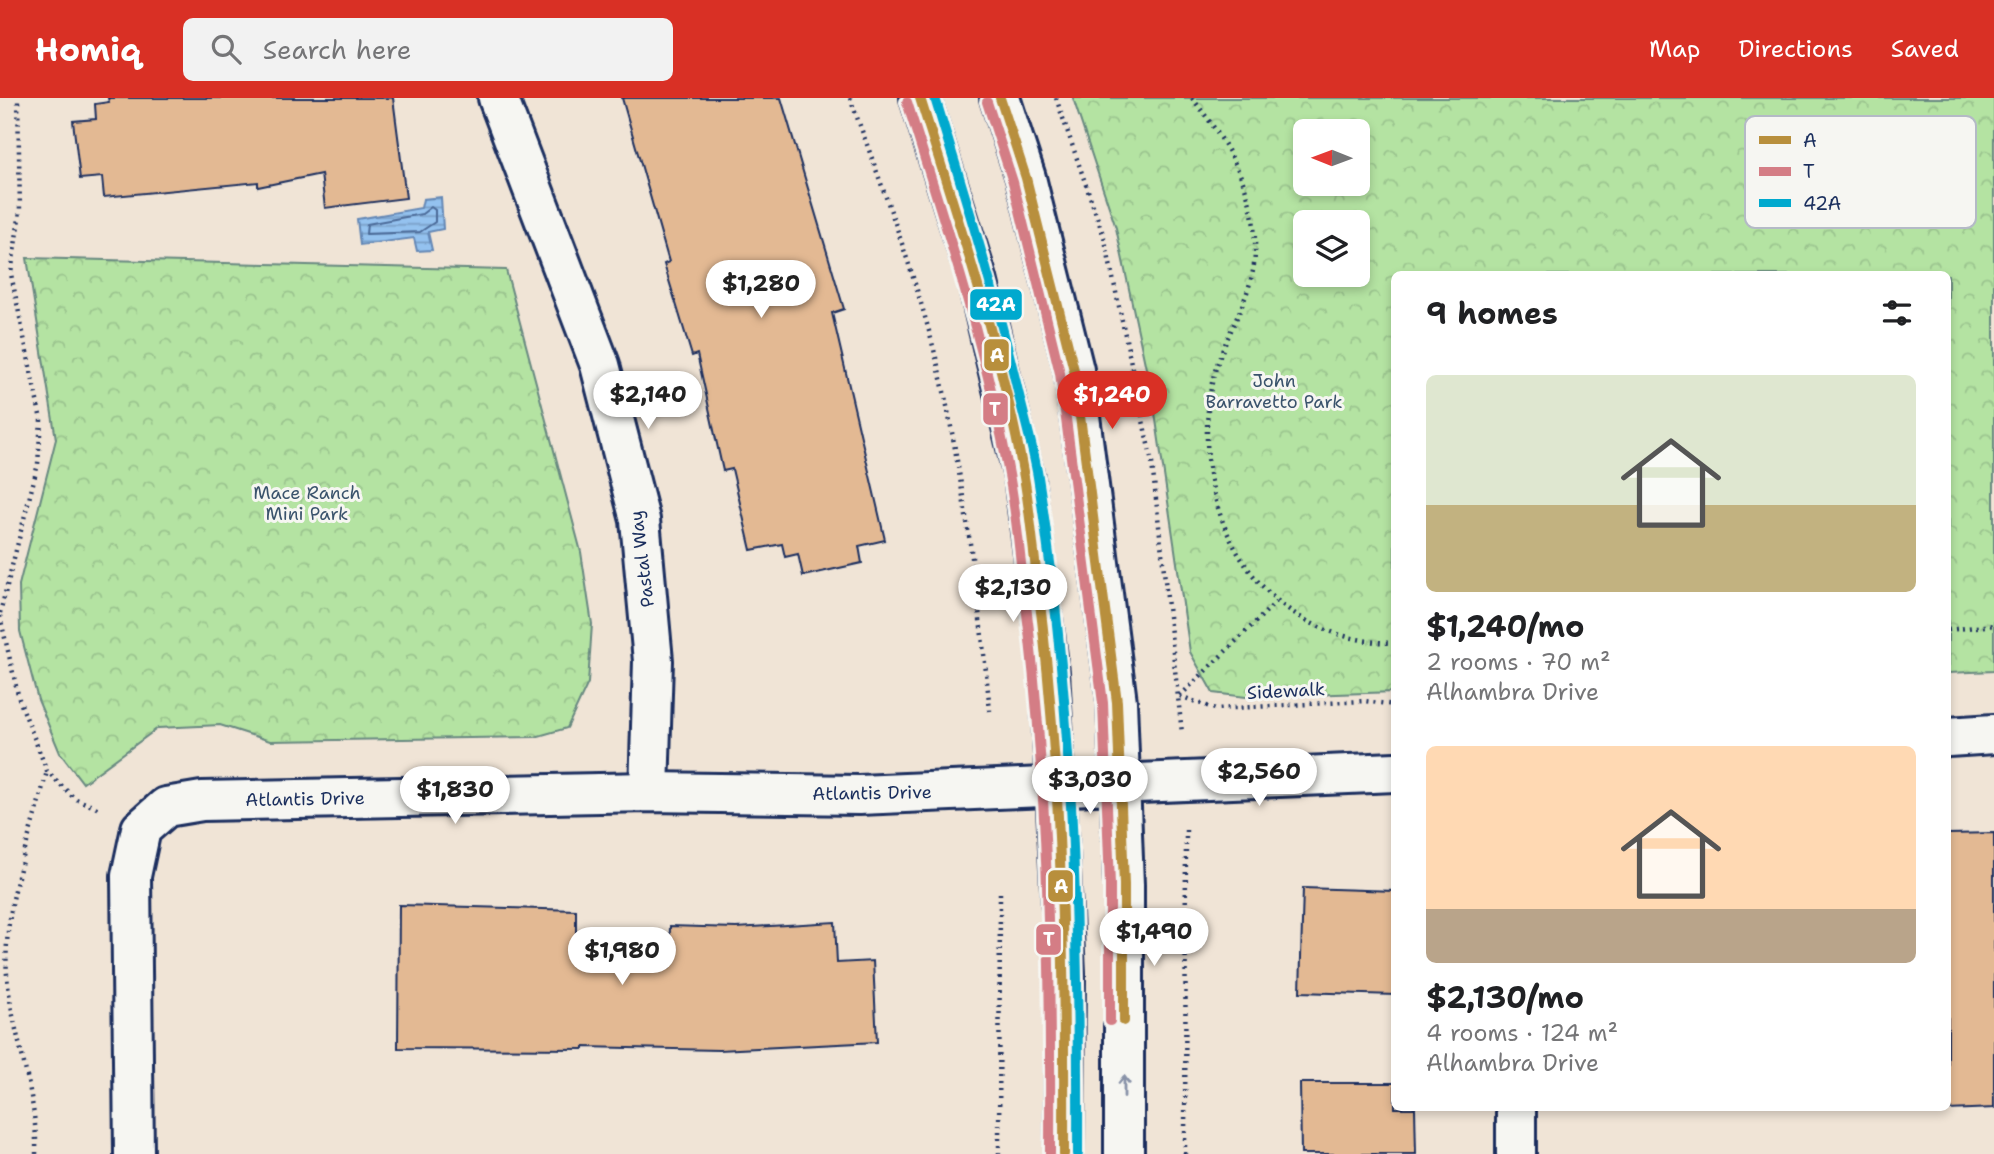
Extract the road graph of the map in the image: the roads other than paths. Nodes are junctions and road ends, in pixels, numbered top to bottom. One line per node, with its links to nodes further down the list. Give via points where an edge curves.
1 (498, 98): 9 (street, Pastal Way, via 600,365 640,520 653,661)
2 (920, 98): 8 (street, via 977,279 1024,477 1049,672)
3 (1000, 98): 7 (street, via 1026,178 1074,370 1117,702)
4 (1994, 734): 5 (street)
5 (1951, 737)
6 (1391, 772): 7 (street, Atlantis Drive)
7 (1120, 783): 8 (street, Atlantis Drive); 13 (street, one-way to 7)
8 (1056, 788): 9 (street, Atlantis Drive, via 859,795); 12 (street, via 1065,973)
9 (649, 792): 11 (street, Atlantis Drive, via 202,802 166,807 141,828 131,876)
10 (1516, 1111): 14 (street)
11 (134, 1154)
12 (1064, 1154)
13 (1124, 1154)
14 (1516, 1154)

